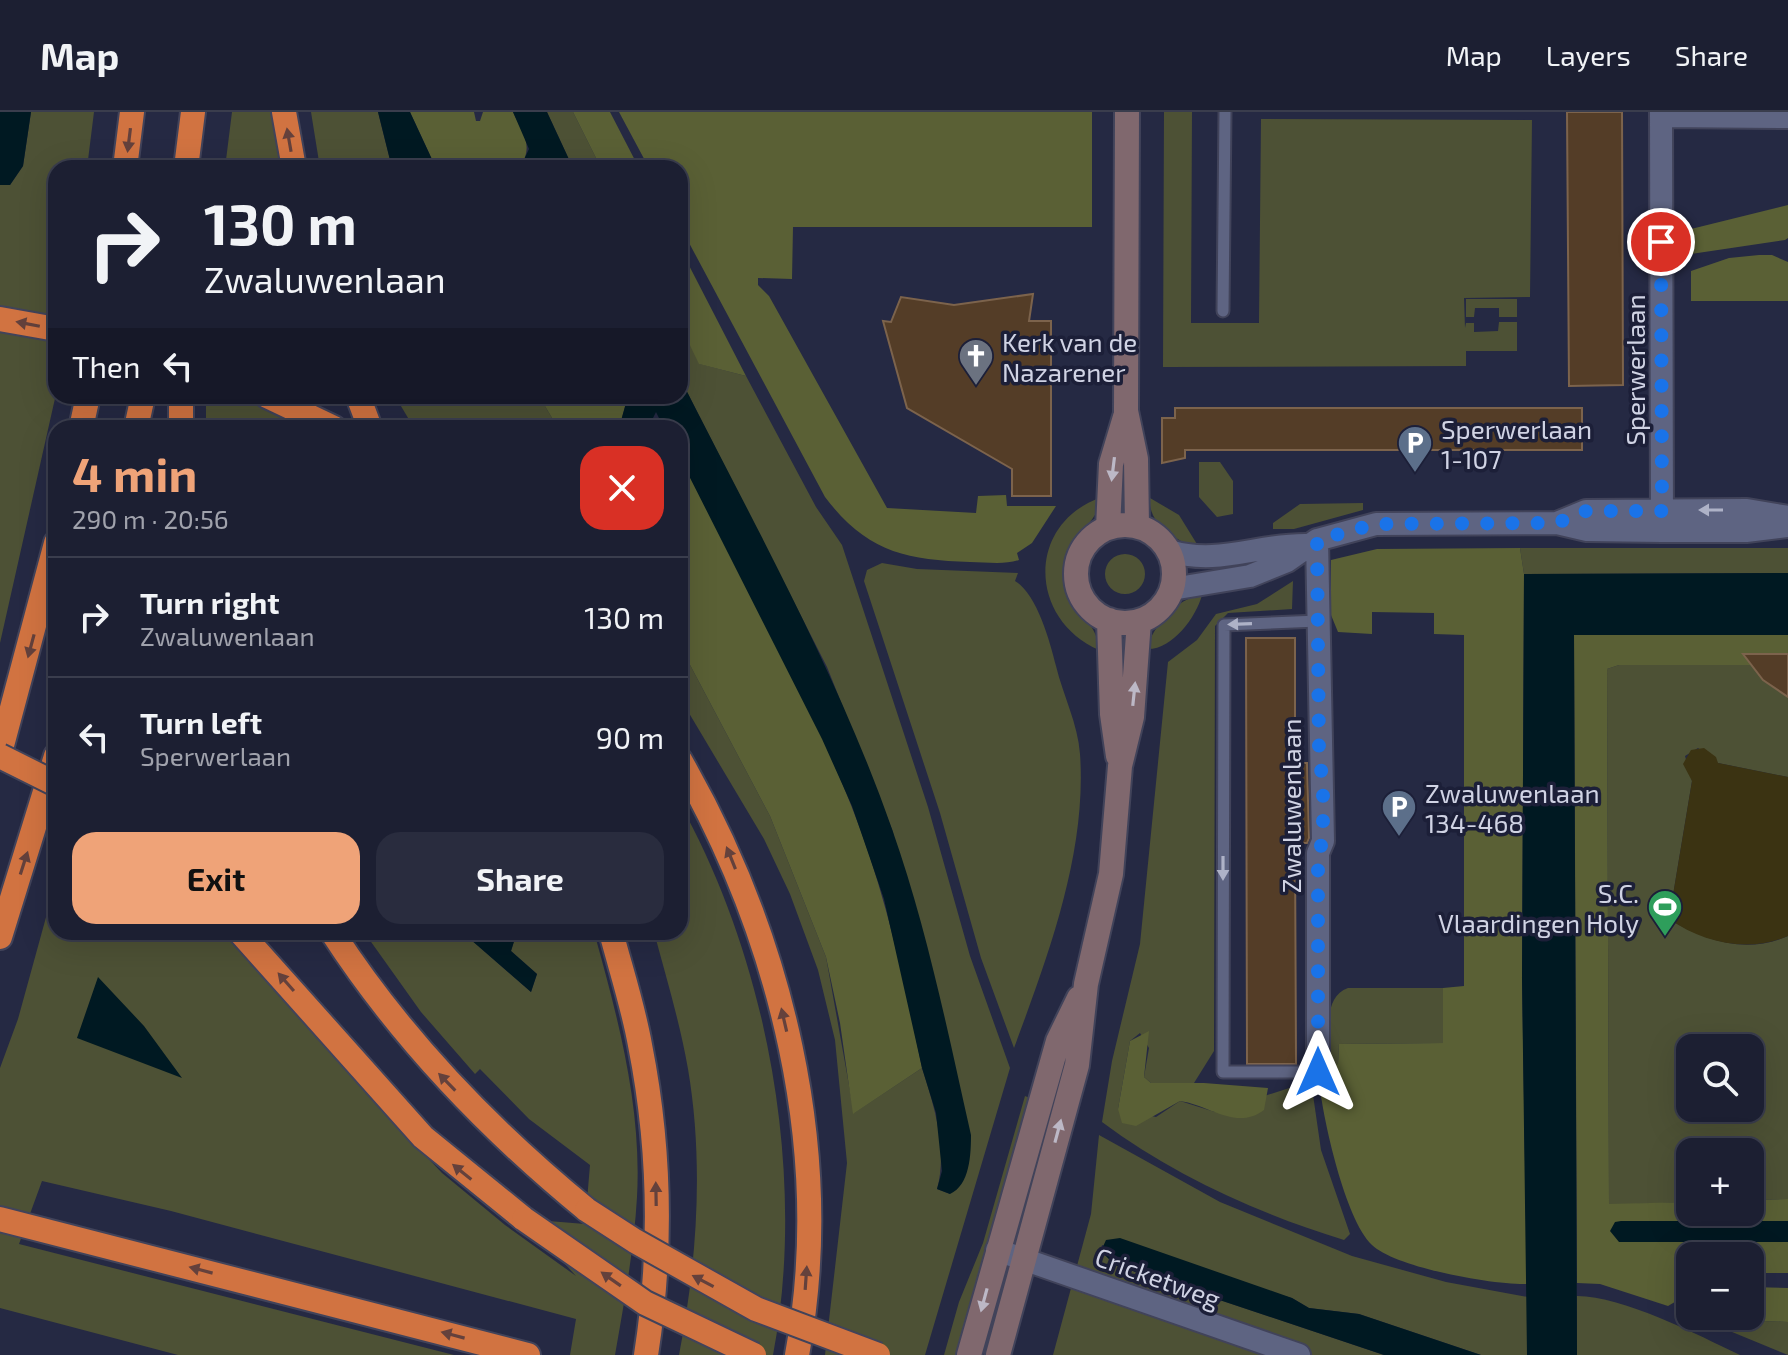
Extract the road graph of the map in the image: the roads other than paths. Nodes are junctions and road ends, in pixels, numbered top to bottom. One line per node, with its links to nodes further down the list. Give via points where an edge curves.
1 (132, 112): 8 (highway, one-way to 8)
2 (193, 112): 9 (highway)
3 (284, 112): 10 (highway, one-way to 3)
4 (1127, 112): 15 (street)
5 (1225, 112): 11 (lane)
6 (1661, 114): 7 (street); 18 (street, Sperwerlaan)
7 (1788, 117)
8 (126, 160)
9 (187, 160)
10 (293, 160)
11 (1223, 311)
12 (0, 319): 13 (highway, one-way to 12)
13 (48, 328)
14 (284, 404): 16 (highway)
15 (1126, 411): 19 (street, via 1136,459); 21 (street, one-way to 21, via 1111,464)
16 (317, 420)
17 (1788, 517): 18 (street, one-way to 18, via 1747,510)
18 (1662, 521): 20 (street, via 1746,531); 22 (street, via 1586,511 1557,523 1376,524)
19 (1137, 526): 21 (street); 23 (street, via 1156,535)
20 (1788, 526)
21 (1108, 528): 26 (street, via 1087,543 1076,574 1088,606)
22 (1312, 543): 23 (street, via 1194,559); 25 (street, via 1287,561 1250,576); 28 (street, Zwaluwenlaan)
23 (1169, 551): 25 (street, via 1174,563)
24 (48, 573): 29 (highway, one-way to 29)
25 (1172, 589): 27 (street, via 1159,609)
26 (1109, 620): 27 (street); 30 (street, via 1112,714)
27 (1139, 621): 30 (street, one-way to 27, via 1132,717)
28 (1318, 621): 39 (street, Zwaluwenlaan, via 1323,761); 39 (lane, one-way to 39, via 1224,625 1223,1040 1223,1072)
29 (0, 754): 32 (highway, bridge)
30 (1120, 766): 38 (street, via 1111,874)
31 (688, 775): 46 (highway, one-way to 31, via 807,1277 808,1205 796,1080 759,931 726,846)
32 (48, 780)
33 (48, 782): 34 (highway, one-way to 33)
34 (0, 937)
35 (247, 940): 45 (highway, one-way to 35, bridge, via 645,1303 524,1219 423,1137)
36 (337, 940): 47 (highway, one-way to 36, bridge, via 756,1309 587,1210 520,1154 421,1055)
37 (613, 940): 44 (highway, one-way to 37, via 655,1265 654,1141 640,1044)
38 (1086, 984): 41 (street, via 1058,1041); 42 (street, one-way to 38, via 1077,1065)
39 (1318, 1072)
40 (0, 1219): 43 (highway, one-way to 40)
41 (997, 1250): 42 (street, Cricketweg); 48 (street, one-way to 48)
42 (1024, 1258): 49 (street); 50 (street, Cricketweg)
43 (520, 1354)
44 (646, 1355)
45 (754, 1355)
46 (797, 1355)
47 (878, 1355)
48 (969, 1355)
49 (998, 1355)
50 (1299, 1355)

